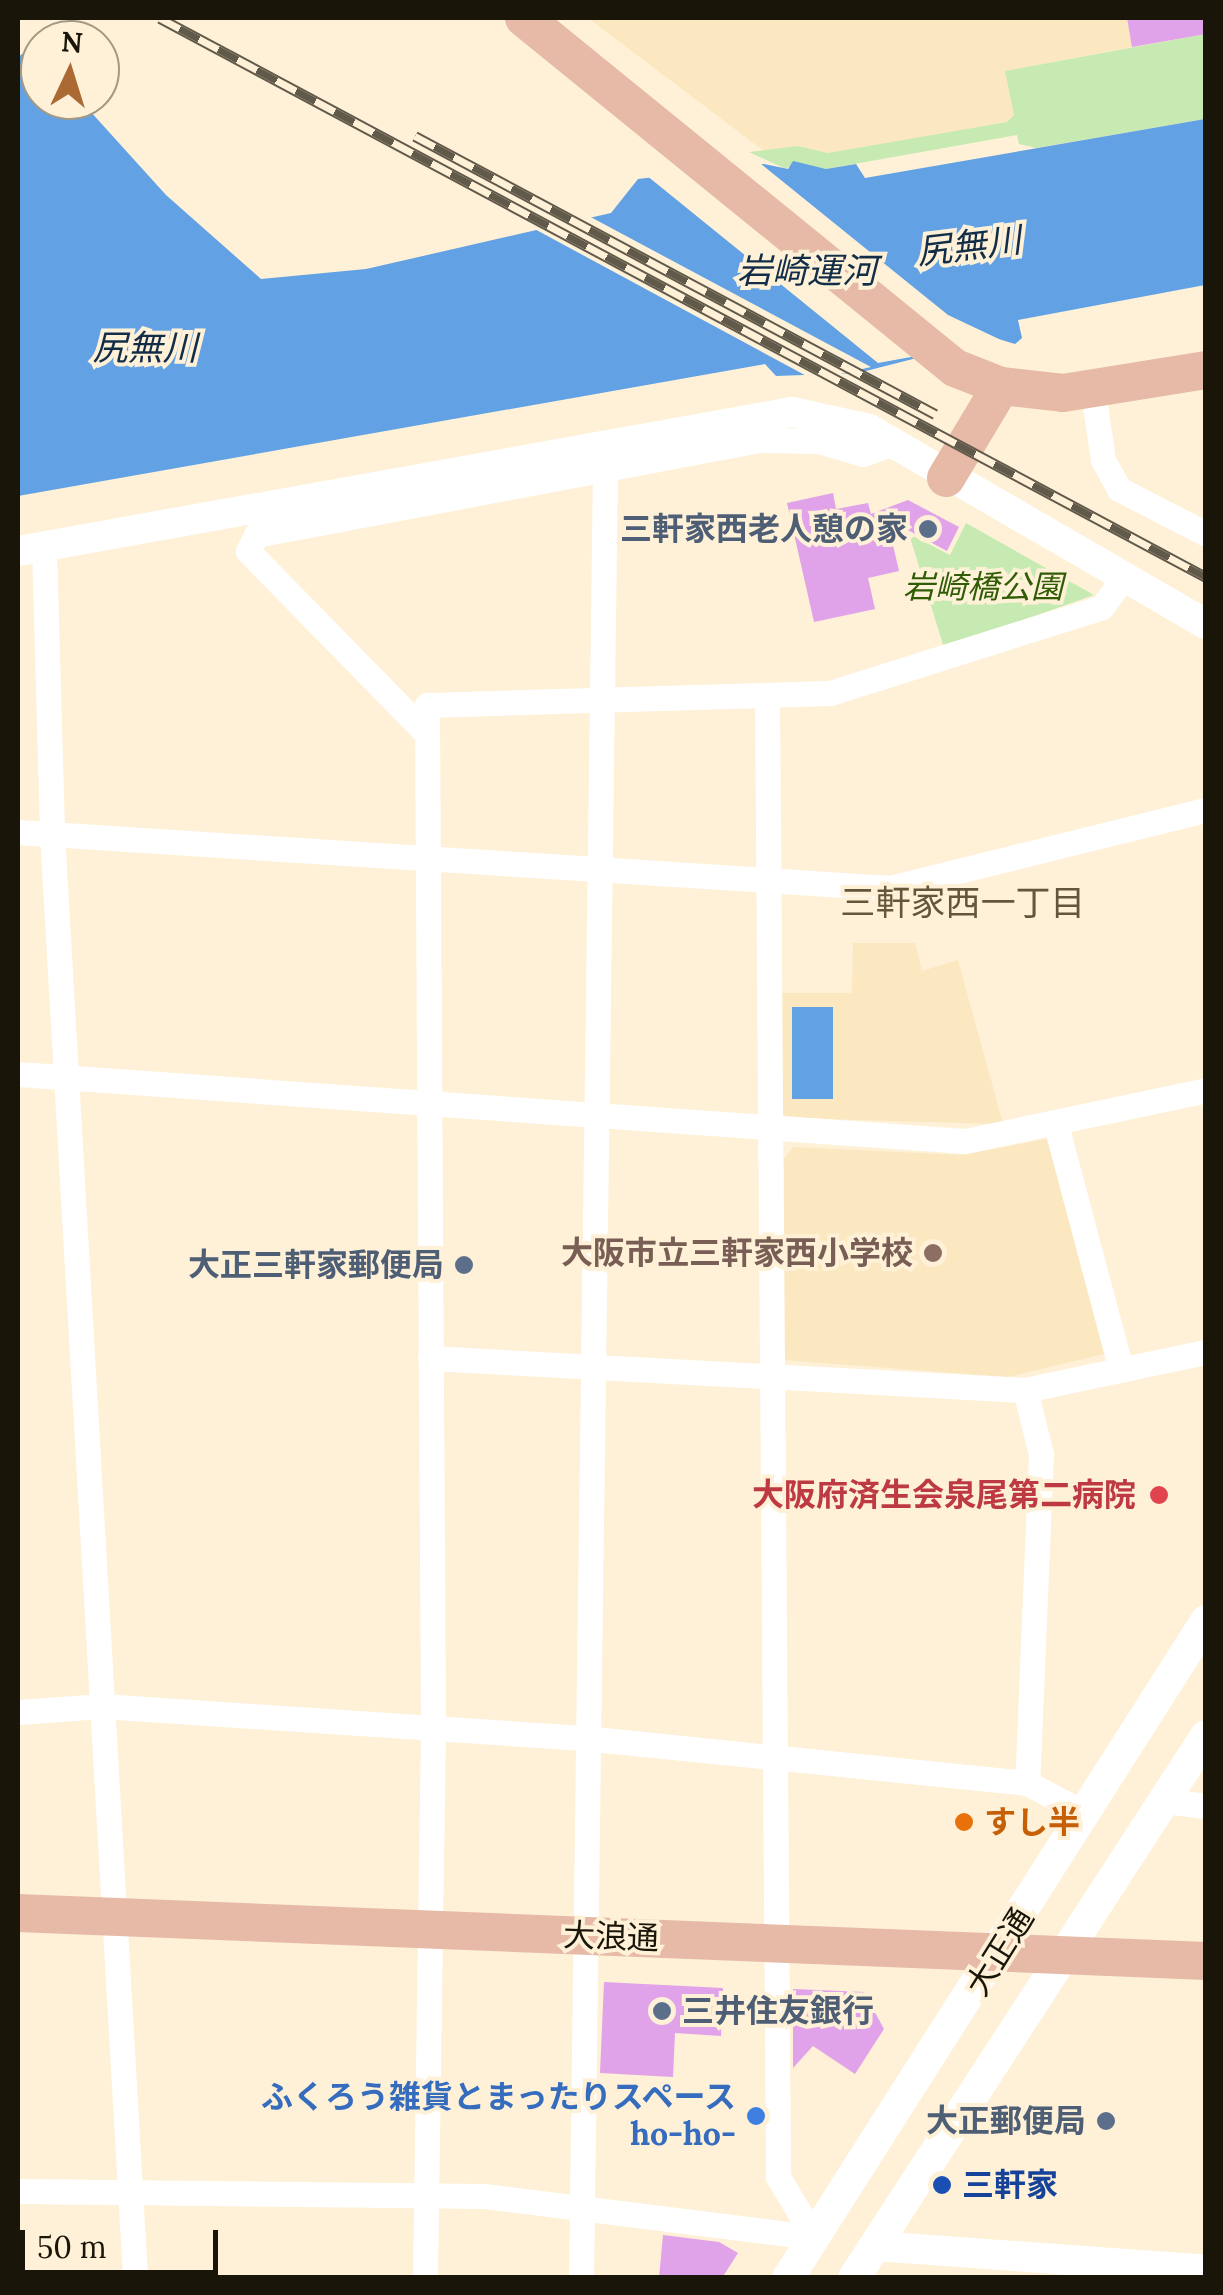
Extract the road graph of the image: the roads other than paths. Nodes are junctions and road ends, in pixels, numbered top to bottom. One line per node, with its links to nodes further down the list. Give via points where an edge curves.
1 (524, 18): 3 (main road, via 932,353)
2 (1206, 370): 4 (main road)
3 (1001, 386): 4 (main road); 7 (main road)
4 (1093, 391): 8 (street, via 1103,460 1119,488)
5 (891, 444): 6 (street, via 864,454 819,442 760,440); 7 (street); 9 (street, via 819,414 757,415)
6 (605, 470): 13 (street); 14 (street, via 256,535 248,551)
7 (946, 478): 10 (street)
8 (1206, 534)
9 (31, 548): 17 (street)
10 (1123, 578): 11 (street); 12 (street, via 1102,606 1084,613 830,693)
11 (1206, 624)
12 (766, 698): 13 (street); 20 (street)
13 (603, 704): 14 (street, via 426,705); 19 (street)
14 (427, 734): 18 (street)
15 (1206, 810): 20 (street, via 890,888)
16 (18, 832): 17 (street)
17 (52, 833): 18 (street); 22 (street)
18 (430, 858): 19 (street); 24 (street)
19 (601, 866): 20 (street); 25 (street)
20 (767, 879): 27 (street)
21 (18, 1074): 22 (street)
22 (65, 1077): 24 (street); 35 (street)
23 (1206, 1090): 26 (street)
24 (430, 1102): 25 (street); 29 (street)
25 (598, 1114): 27 (street); 31 (street)
26 (1056, 1125): 27 (street, via 965,1141); 30 (street)
27 (768, 1129): 32 (street)
28 (1206, 1352): 30 (street)
29 (430, 1358): 31 (street); 37 (street)
30 (1120, 1366): 33 (street)
31 (597, 1368): 32 (street); 39 (street)
32 (772, 1380): 33 (street); 40 (street)
33 (1025, 1390): 41 (street, via 1041,1454)
34 (1206, 1621): 44 (main road, 大正通)
35 (102, 1706): 36 (street); 37 (street); 46 (street)
36 (18, 1712)
37 (434, 1726): 39 (street); 47 (street)
38 (1206, 1736): 42 (main road, 大正通)
39 (594, 1739): 40 (street); 48 (street)
40 (774, 1756): 41 (street); 49 (street)
41 (1027, 1783): 44 (street)
42 (1164, 1802): 43 (street); 51 (main road, 大正通)
43 (1206, 1806)
44 (1086, 1814): 50 (main road, 大正通)
45 (18, 1913): 46 (main road, 大浪通)
46 (118, 1916): 47 (main road, 大浪通); 54 (street)
47 (428, 1930): 48 (main road, 大浪通); 55 (street)
48 (591, 1936): 49 (main road, 大浪通); 56 (street)
49 (775, 1944): 50 (main road, 大浪通); 57 (street, via 778,2176)
50 (1000, 1954): 51 (main road, 大浪通); 57 (main road, 大正通)
51 (1062, 1957): 52 (main road, 大浪通); 58 (main road, 大正通)
52 (1206, 1961)
53 (18, 2191): 54 (street)
54 (131, 2191): 55 (street); 61 (street)
55 (428, 2193): 56 (street); 62 (street)
56 (584, 2208): 57 (street); 63 (street)
57 (814, 2237): 64 (main road, 大正通)
58 (875, 2246): 59 (street); 65 (main road, 大正通)
59 (1006, 2269): 60 (street)
60 (1206, 2270)
61 (135, 2278)
62 (425, 2278)
63 (582, 2278)
64 (788, 2278)
65 (854, 2278)

